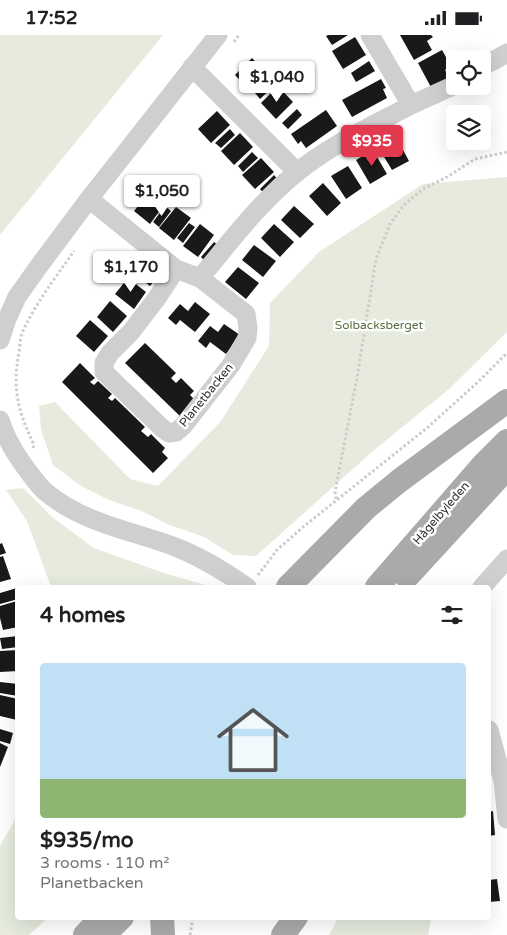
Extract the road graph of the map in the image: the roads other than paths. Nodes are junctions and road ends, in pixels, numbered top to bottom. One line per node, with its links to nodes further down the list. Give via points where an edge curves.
1 (370, 35): 7 (street)
2 (210, 40): 5 (street)
3 (507, 53): 4 (street)
4 (491, 62)
5 (192, 67): 8 (street); 9 (street)
6 (446, 89): 7 (street)
7 (412, 105): 8 (street, via 346,140)
8 (298, 172): 11 (street, via 257,211)
9 (89, 199): 10 (street, Planetbacken); 12 (street, via 17,297)
10 (176, 269): 11 (street, Planetbacken); 11 (street, Planetbacken, via 132,332 104,363 104,372 115,385 169,433 184,425 231,365 247,338 246,314)
11 (200, 278)
12 (0, 340)
13 (507, 401): 20 (main road, via 366,508)
14 (0, 420): 16 (street)
15 (507, 441): 21 (main road, Hågelbyleden)
16 (7, 454): 19 (street, via 46,493 71,510 170,545)
17 (507, 468): 22 (main road, Hågelbyleden)
18 (507, 559): 23 (street)
19 (251, 583)
20 (290, 585)
21 (379, 585)
22 (400, 585)
23 (484, 585)
24 (491, 737): 25 (street, via 503,781)
25 (507, 819)
26 (81, 920): 30 (main road)
27 (99, 920): 31 (main road)
28 (119, 920): 32 (main road)
29 (294, 920): 33 (main road)
30 (68, 935)
31 (85, 935)
32 (104, 935)
33 (283, 935)

